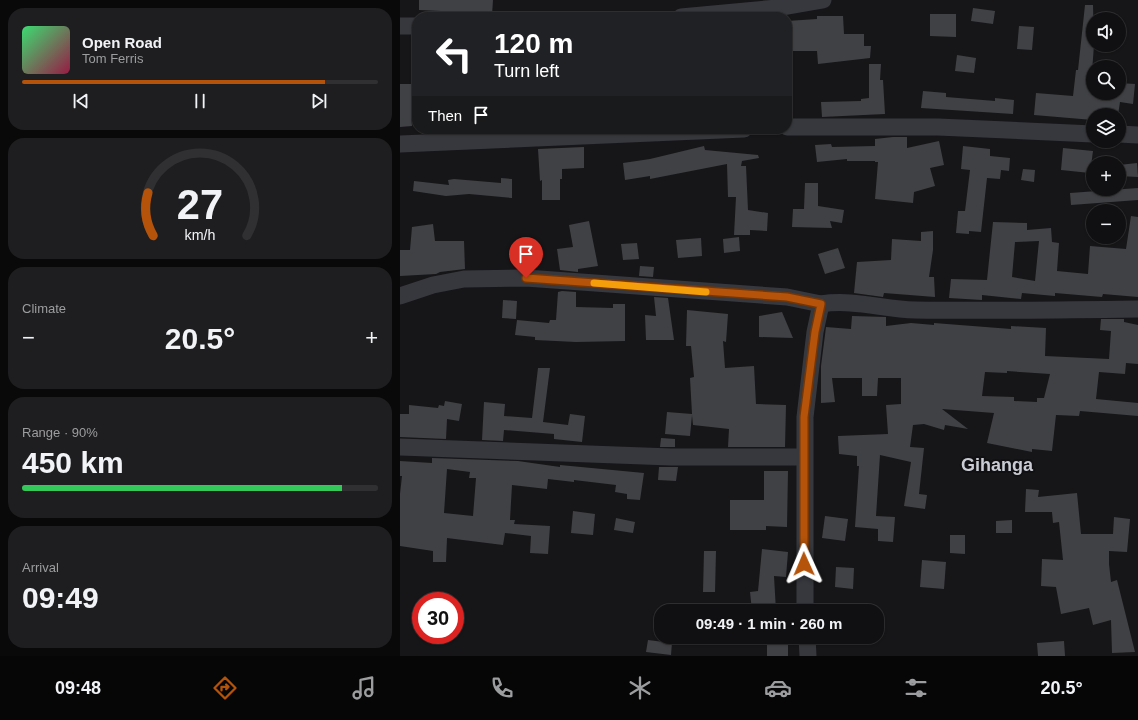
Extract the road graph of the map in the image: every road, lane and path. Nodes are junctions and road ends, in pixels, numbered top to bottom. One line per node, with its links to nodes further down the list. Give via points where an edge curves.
1 (823, 0): 2 (street)
2 (734, 12)
3 (400, 26): 4 (street)
4 (412, 26)
5 (792, 128): 7 (street, via 938,127)
6 (629, 134): 10 (street)
7 (1086, 134)
8 (1126, 134): 9 (street)
9 (1138, 135)
10 (400, 144)
11 (400, 296): 12 (street, via 433,285 464,280 526,278 787,297)
12 (821, 304): 13 (street, via 849,302 912,310 964,311); 15 (street, via 804,417)
13 (1138, 309)
14 (400, 447): 15 (street, via 671,457)
15 (804, 457): 16 (street)
16 (805, 604)
17 (807, 644): 18 (street)
18 (808, 656)

